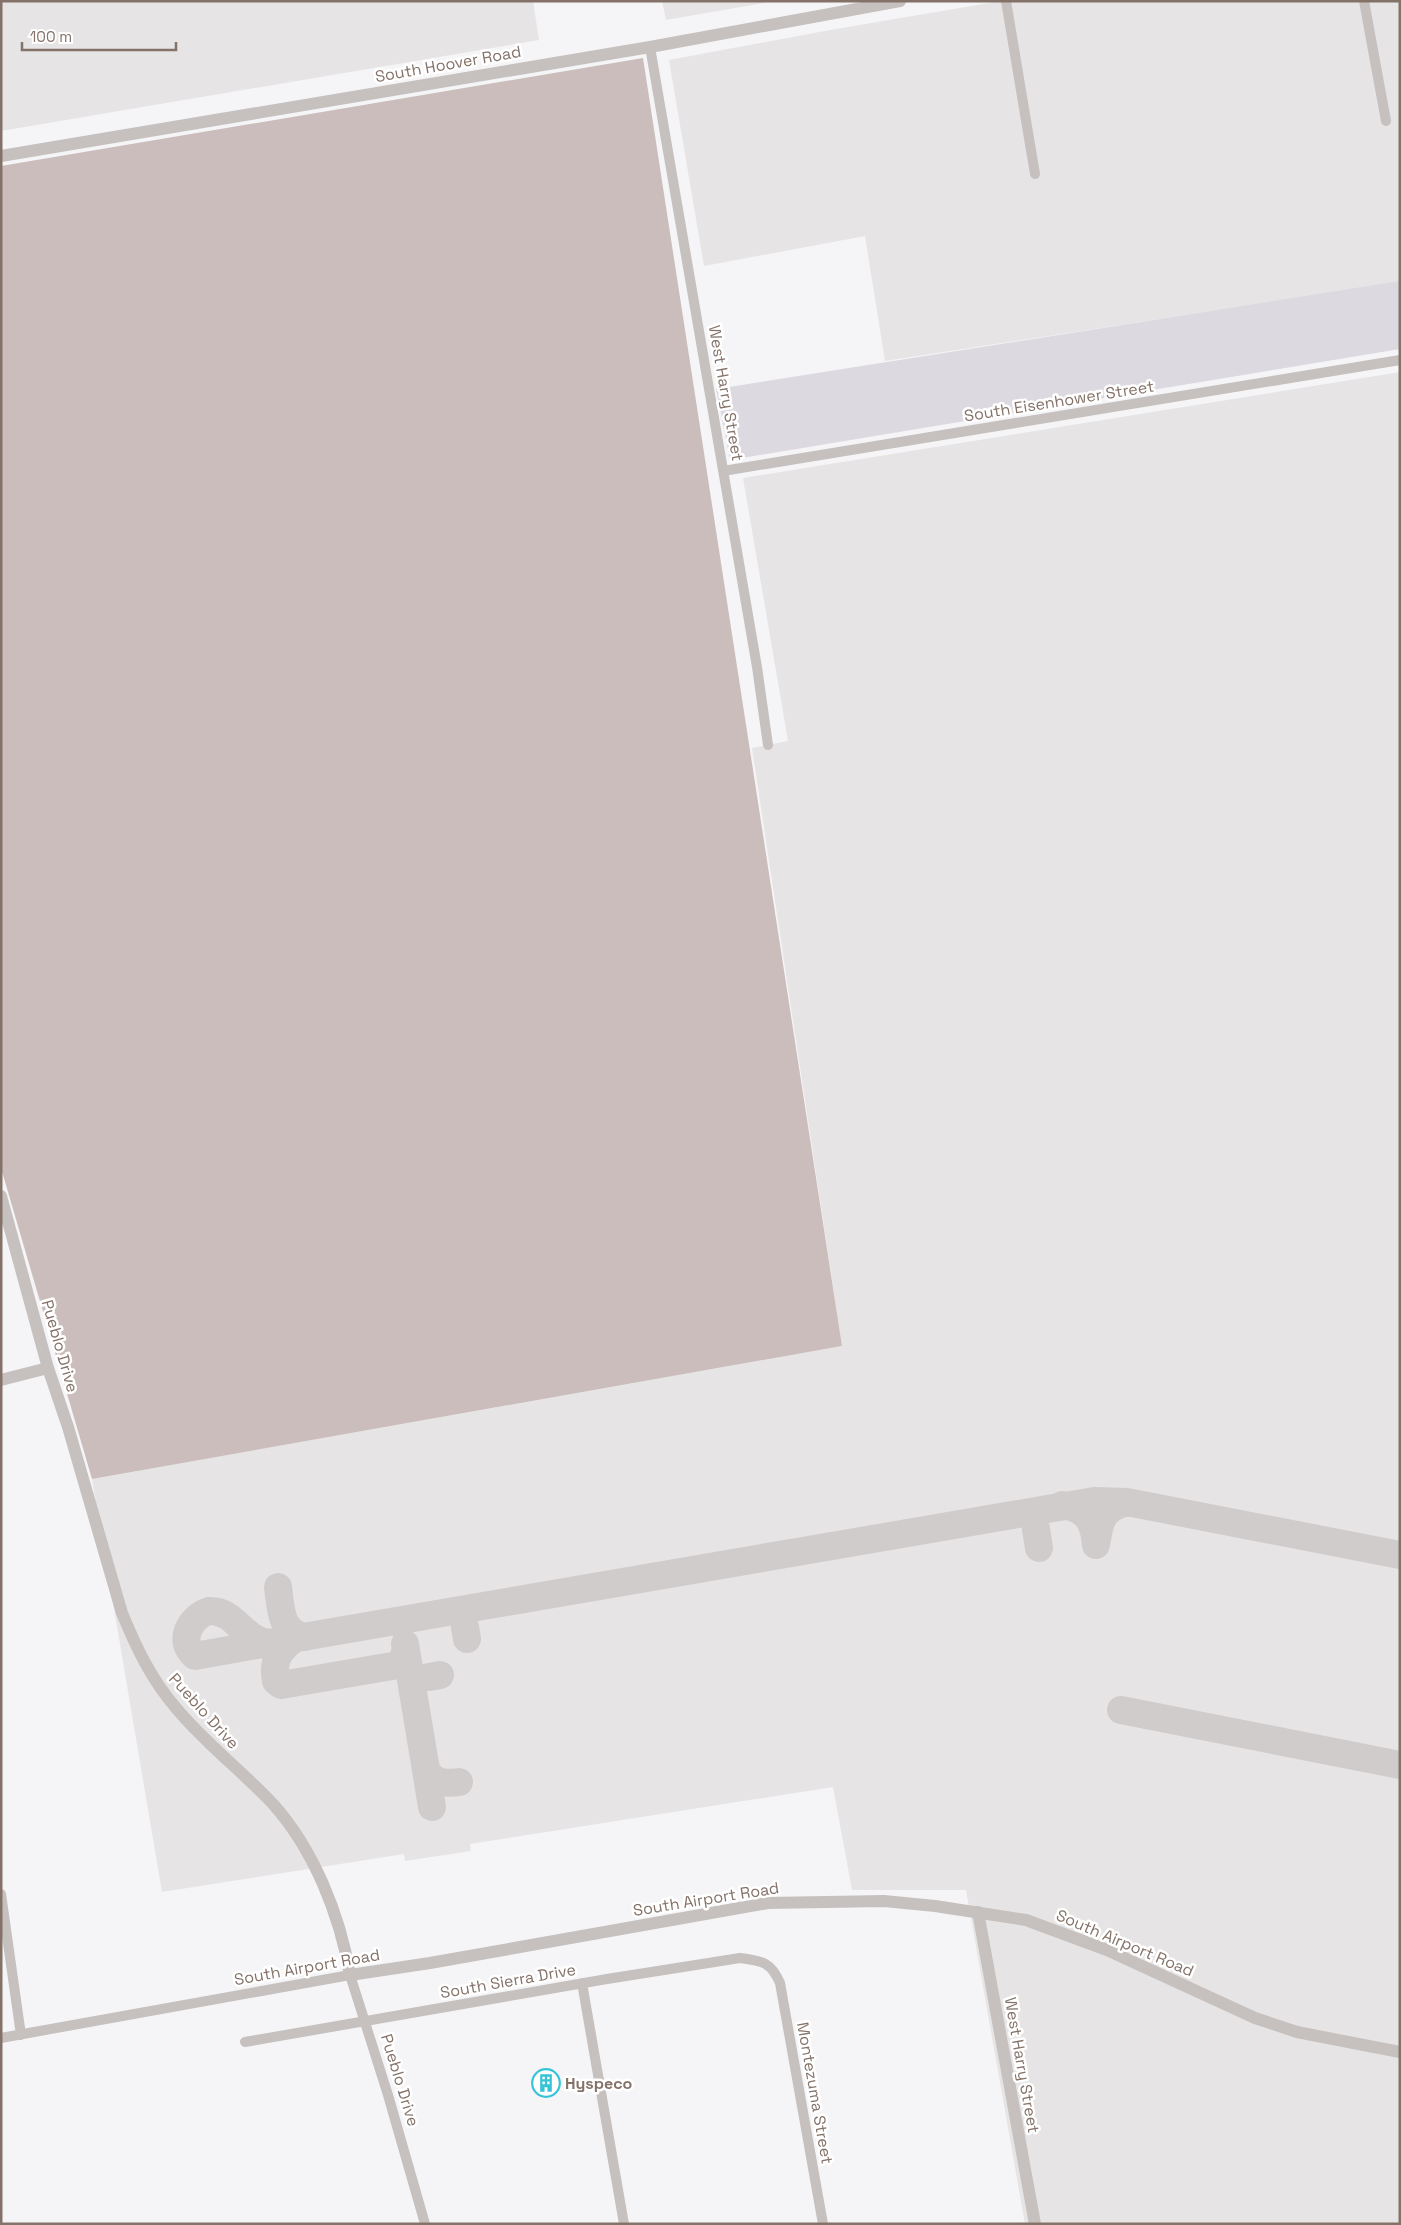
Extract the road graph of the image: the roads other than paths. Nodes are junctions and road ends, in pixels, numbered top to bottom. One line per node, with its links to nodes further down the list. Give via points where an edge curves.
1 (900, 1): 4 (street, South Hoover Road)
2 (1006, 1): 7 (street)
3 (1364, 1): 5 (street)
4 (650, 47): 6 (street, South Hoover Road); 9 (street, West Harry Street)
5 (1386, 121)
6 (1, 156)
7 (1035, 174)
8 (1400, 360): 9 (street, South Eisenhower Street)
9 (723, 471): 10 (street, West Harry Street)
10 (768, 745)
11 (1, 1196): 12 (street, Pueblo Drive)
12 (48, 1368): 13 (street); 17 (street, Pueblo Drive, via 122,1613 143,1662 176,1708 273,1805 307,1852 329,1900)
13 (1, 1380)
14 (1, 1894): 20 (street)
15 (978, 1912): 17 (street, South Airport Road, via 884,1901 768,1903 430,1964); 23 (street, South Airport Road, via 1026,1920 1061,1932 1215,2000 1297,2032); 27 (street, West Harry Street)
16 (774, 1969): 18 (street, South Sierra Drive, via 759,1960 740,1958); 26 (street, Montezuma Street, via 784,2000)
17 (350, 1975): 19 (street, Pueblo Drive); 20 (street, South Airport Road)
18 (582, 1983): 19 (street, South Sierra Drive); 25 (street)
19 (366, 2021): 22 (street, South Sierra Drive); 24 (street, Pueblo Drive)
20 (21, 2035): 21 (street, South Airport Road)
21 (1, 2038)
22 (245, 2042)
23 (1400, 2052)
24 (425, 2224)
25 (624, 2224)
26 (823, 2224)
27 (1035, 2224)

